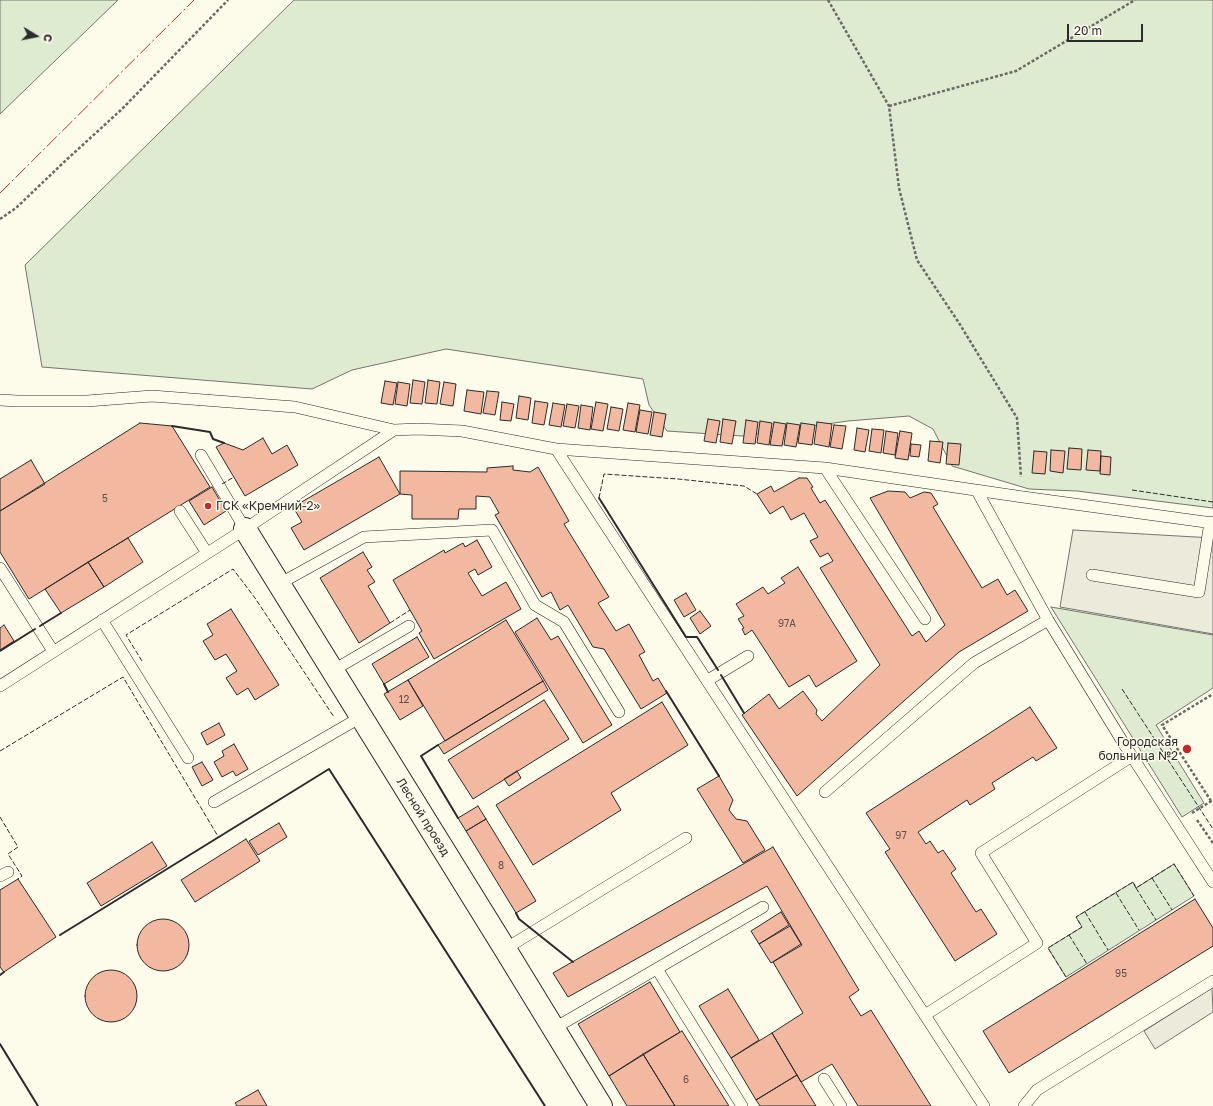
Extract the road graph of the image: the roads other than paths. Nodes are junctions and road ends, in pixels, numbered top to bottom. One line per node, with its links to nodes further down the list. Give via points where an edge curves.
1 (0, 400): 2 (lane, via 87,401 152,396 295,407)
2 (394, 430): 3 (lane, via 462,431); 9 (lane)
3 (556, 449): 5 (lane); 21 (lane)
4 (201, 455): 9 (lane)
5 (825, 468): 6 (lane); 14 (lane)
6 (977, 491): 8 (lane); 16 (lane)
7 (180, 511): 10 (lane)
8 (1212, 523): 12 (lane, via 1198,592)
9 (245, 529): 10 (lane); 13 (street, Лесной проезд)
10 (207, 553): 15 (lane)
11 (0, 568): 18 (lane)
12 (1092, 575)
13 (279, 584): 20 (street, Лесной проезд); 23 (lane, via 364,537 492,530 535,605 564,622)
14 (925, 619)
15 (102, 620): 18 (lane); 26 (lane)
16 (1048, 620): 25 (lane); 27 (lane, via 974,663)
17 (409, 626): 20 (lane)
18 (53, 651): 22 (lane)
19 (748, 656): 21 (lane)
20 (332, 671): 24 (street, Лесной проезд)
21 (708, 680): 35 (lane)
22 (0, 686)
23 (619, 712)
24 (361, 717): 28 (lane); 32 (street, Лесной проезд)
25 (1132, 756): 30 (lane); 35 (lane, via 980,853 1037,943)
26 (188, 758)
27 (824, 792)
28 (214, 802)
29 (686, 838): 32 (lane)
30 (1213, 882)
31 (763, 907): 33 (lane)
32 (506, 949): 36 (street, Лесной проезд)
33 (657, 969): 36 (lane); 39 (lane)
34 (1213, 981): 42 (lane, via 1037,1090)
35 (925, 1015): 41 (lane)
36 (553, 1029): 38 (street, Лесной проезд)
37 (824, 1079): 40 (lane)
38 (601, 1106)
39 (742, 1106)
40 (841, 1106)
41 (984, 1106)
42 (1024, 1106)

